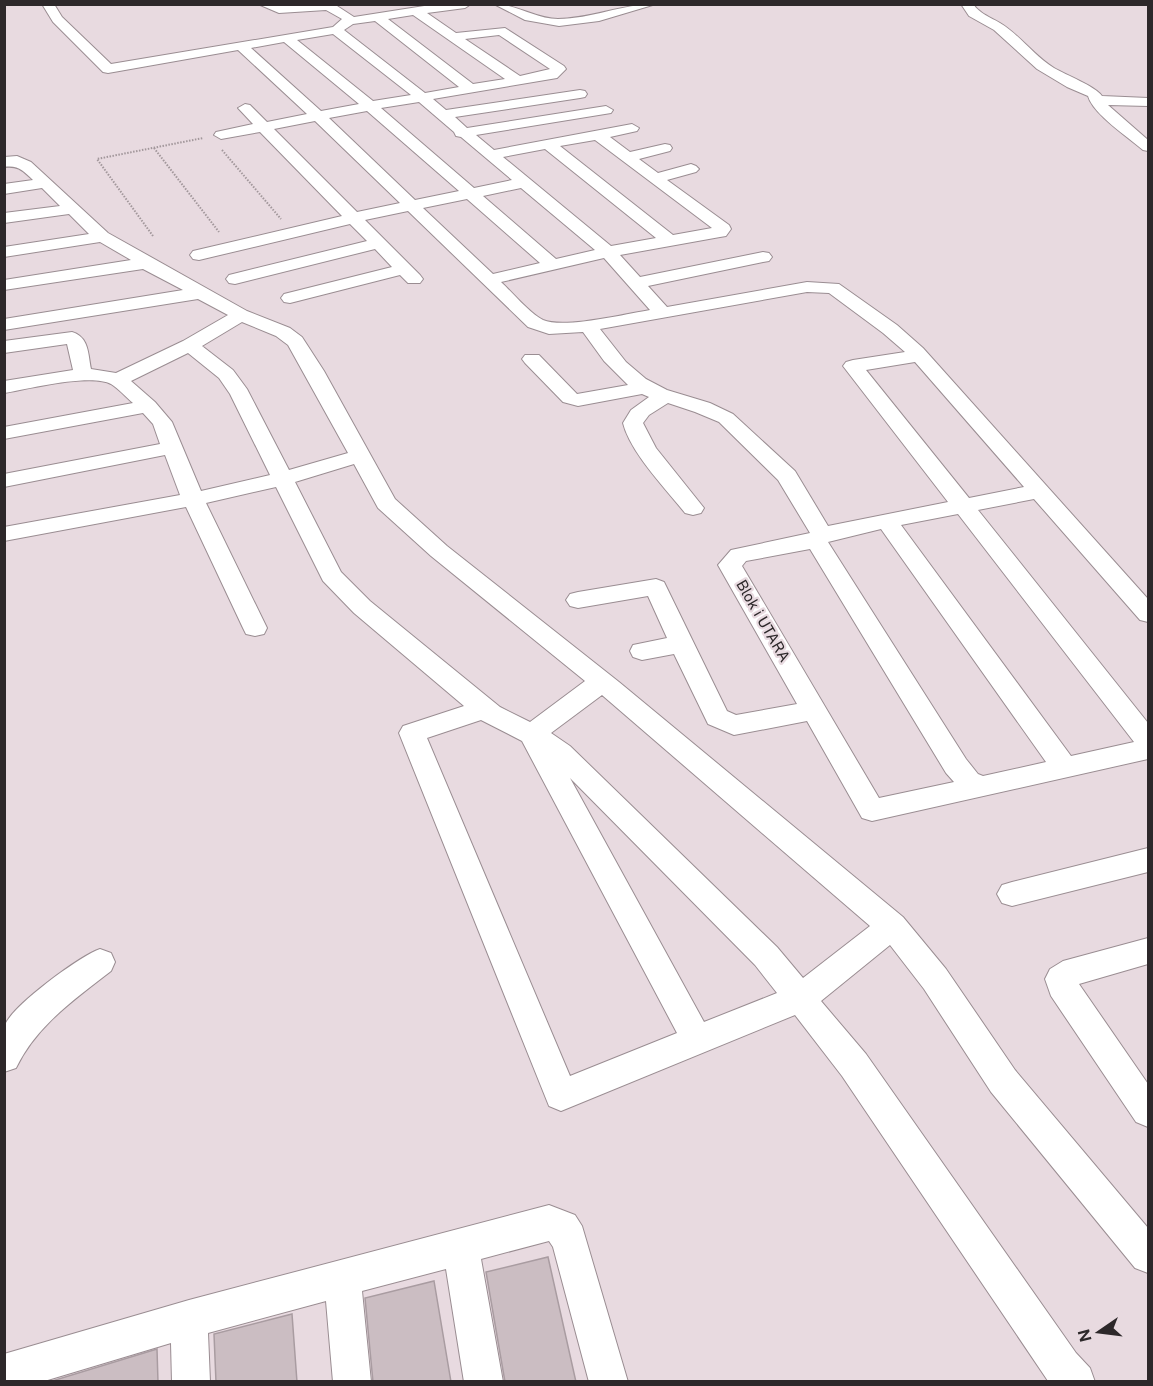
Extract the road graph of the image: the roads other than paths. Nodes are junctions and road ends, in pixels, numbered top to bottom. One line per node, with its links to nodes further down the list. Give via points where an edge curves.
1 (48, 4): 14 (street, via 57,19 108,69)
2 (264, 4): 10 (street, via 279,9 328,6)
3 (395, 4): 8 (street)
4 (465, 4): 8 (street)
5 (500, 4): 6 (street, via 539,20 562,22)
6 (650, 4)
7 (967, 4): 19 (street, via 973,14 998,27 1042,66 1093,93)
8 (412, 14): 9 (street); 12 (street)
9 (378, 18): 10 (street); 16 (street)
10 (350, 21): 11 (street)
11 (336, 30): 13 (street); 18 (street)
12 (453, 37): 15 (street); 15 (street, via 501,31 559,69 552,75)
13 (287, 38): 14 (street); 21 (street)
14 (240, 45): 25 (street)
15 (516, 80): 16 (street)
16 (468, 88): 18 (street)
17 (580, 94): 24 (street)
18 (419, 96): 21 (street); 24 (street)
19 (1096, 99): 20 (street); 32 (street)
20 (1149, 102)
21 (370, 106): 25 (street); 42 (street)
22 (245, 108): 26 (street)
23 (606, 110): 28 (street)
24 (441, 115): 28 (street)
25 (318, 116): 26 (street); 43 (street)
26 (266, 126): 30 (street); 46 (street)
27 (632, 128): 29 (street)
28 (461, 133): 34 (street)
29 (598, 135): 31 (street); 35 (street)
30 (215, 136)
31 (548, 144): 34 (street); 48 (street)
32 (1149, 147)
33 (665, 148): 35 (street)
34 (490, 155): 39 (street)
35 (627, 157): 38 (street)
36 (4, 162): 40 (street, via 26,165)
37 (691, 170): 38 (street)
38 (655, 177): 48 (street, via 723,229)
39 (525, 182): 42 (street); 51 (street)
40 (46, 183): 41 (street); 44 (street)
41 (4, 189)
42 (471, 193): 43 (street); 55 (street)
43 (412, 205): 46 (street); 57 (street)
44 (73, 209): 45 (street); 47 (street)
45 (4, 218)
46 (354, 218): 49 (street); 52 (street)
47 (102, 237): 50 (street); 54 (street)
48 (671, 242): 51 (street)
49 (378, 243): 56 (street); 61 (street, via 409,274)
50 (4, 252)
51 (608, 252): 55 (street); 58 (street)
52 (199, 255)
53 (763, 257): 58 (street)
54 (146, 262): 59 (street); 60 (street)
55 (553, 265): 57 (street)
56 (235, 279)
57 (488, 280): 65 (street, via 534,323 549,328)
58 (635, 283): 62 (street)
59 (4, 285)
60 (200, 293): 63 (street); 64 (street)
61 (290, 298)
62 (663, 313): 65 (street); 68 (street, via 807,287 833,288 890,329)
63 (241, 315): 66 (street); 78 (street, via 295,341)
64 (4, 325)
65 (588, 326): 73 (street, via 620,368)
66 (190, 345): 71 (street); 79 (street, via 226,374 240,393)
67 (4, 347): 70 (street, via 72,338)
68 (919, 356): 81 (street); 83 (street, via 853,366)
69 (532, 359): 73 (street, via 570,398 578,400)
70 (83, 374): 71 (street); 72 (street)
71 (118, 380): 75 (street)
72 (4, 387)
73 (646, 387): 74 (street)
74 (666, 396): 84 (street, via 638,416 634,429); 87 (street, via 726,418 787,476)
75 (148, 405): 76 (street); 77 (street, via 162,422)
76 (4, 433)
77 (171, 448): 80 (street); 82 (street)
78 (359, 456): 79 (street); 93 (street, via 386,504)
79 (283, 479): 82 (street); 94 (street, via 331,576 362,607)
80 (4, 481)
81 (1039, 491): 83 (street); 89 (street)
82 (193, 499): 86 (street); 90 (street)
83 (963, 506): 85 (street); 97 (street)
84 (693, 508)
85 (887, 521): 87 (street); 99 (street)
86 (4, 534)
87 (819, 538): 95 (street, Blok i UTARA, via 739,555 730,565); 100 (street, via 956,766 968,781)
88 (578, 600): 91 (street, via 656,587)
89 (1147, 611)
90 (255, 628)
91 (682, 644): 92 (street); 95 (street, via 717,717 734,726)
92 (642, 651)
93 (602, 682): 96 (street); 103 (street)
94 (485, 709): 96 (street); 107 (street, via 412,733 561,1095)
95 (814, 710): 100 (street, Blok i UTARA, via 872,810)
96 (532, 734): 106 (street, via 561,753 766,956); 107 (street)
97 (1149, 741)
98 (1149, 748): 99 (street)
99 (1065, 768): 100 (street)
100 (981, 788)
101 (1149, 861): 102 (street)
102 (1012, 894)
103 (892, 926): 106 (street); 111 (street, via 935,979 1003,1081)
104 (1149, 951): 109 (street, via 1074,971 1061,979 1062,986)
105 (100, 962): 108 (street, via 25,1021)
106 (801, 998): 107 (street); 119 (street, via 854,1065)
107 (697, 1040)
108 (4, 1057)
109 (1149, 1111)
110 (461, 1247): 112 (street); 117 (street); 118 (street, via 549,1223 562,1228 569,1239)
111 (1149, 1254)
112 (342, 1278): 113 (street); 116 (street)
113 (189, 1319): 114 (street); 115 (street)
114 (4, 1373)
115 (191, 1382)
116 (352, 1382)
117 (484, 1382)
118 (609, 1382)
119 (1076, 1382)

